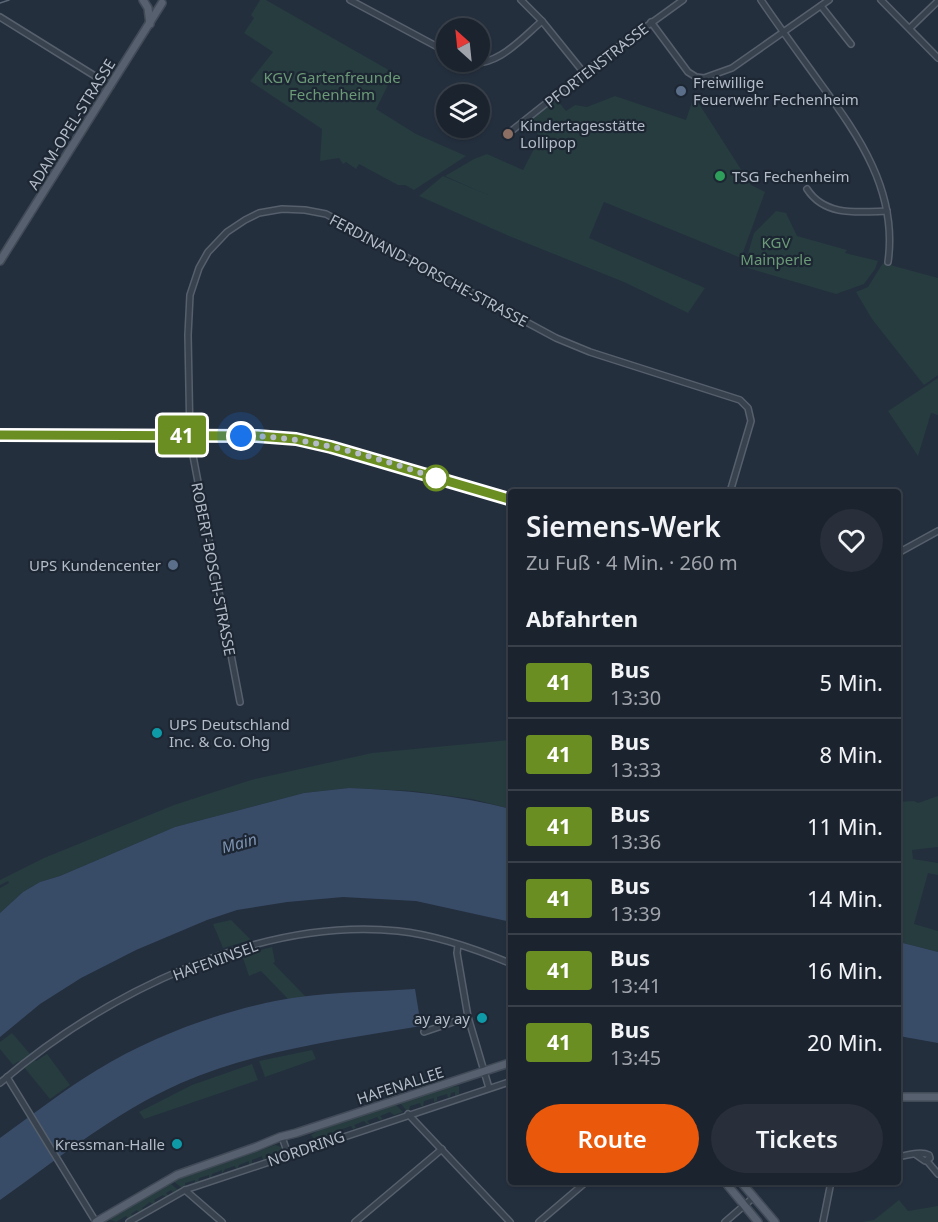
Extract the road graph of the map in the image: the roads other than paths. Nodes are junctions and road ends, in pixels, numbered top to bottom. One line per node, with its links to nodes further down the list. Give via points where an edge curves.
1 (143, 0): 15 (main road)
2 (149, 0): 9 (main road)
3 (350, 0): 19 (street)
4 (521, 0): 13 (street)
5 (683, 0): 14 (street, PFORTENSTRASSE)
6 (761, 0): 17 (street)
7 (829, 0): 11 (street)
8 (881, 0): 16 (street)
9 (162, 1): 15 (main road, ADAM-OPEL-STRASSE)
10 (938, 1): 16 (street)
11 (821, 6): 17 (street); 18 (street)
12 (0, 17): 23 (street)
13 (542, 21): 21 (street); 22 (street)
14 (651, 22): 17 (street, via 683,67 699,78 732,68); 22 (street, PFORTENSTRASSE)
15 (150, 24): 23 (main road, ADAM-OPEL-STRASSE)
16 (910, 28): 20 (street)
17 (783, 32): 26 (street, via 860,140 880,181)
18 (851, 44)
19 (436, 46)
20 (938, 58)
21 (490, 60)
22 (584, 73): 24 (street, PFORTENSTRASSE)
23 (111, 86): 27 (main road, ADAM-OPEL-STRASSE)
24 (510, 132)
25 (807, 189): 26 (street, via 816,200 833,209)
26 (887, 211): 28 (street)
27 (0, 261)
28 (888, 262)
29 (0, 435): 30 (main road)
30 (190, 435): 31 (street, FERDINAND-PORSCHE-STRASSE, via 189,304 199,268 219,240 245,220 274,210 306,210 344,222 555,338 740,400 748,408 751,421); 32 (main road, via 313,442); 35 (street, ROBERT-BOSCH-STRASSE)
31 (731, 489)
32 (508, 499)
33 (938, 531): 34 (street)
34 (901, 551)
35 (240, 702)
36 (458, 945): 37 (street, HAFENINSEL); 38 (street); 42 (street, HAFENINSEL, via 428,935 378,930 309,934 255,945 181,971 124,998 71,1030)
37 (508, 963)
38 (468, 1017): 39 (street); 41 (street)
39 (424, 1032)
40 (508, 1063): 41 (main road, HAFENALLEE)
41 (484, 1072): 45 (street); 49 (main road, HAFENALLEE)
42 (8, 1077): 44 (street, HAFENINSEL); 64 (street)
43 (508, 1082): 45 (street, NORDRING)
44 (0, 1083)
45 (489, 1088): 48 (street, NORDRING)
46 (901, 1097): 47 (main road)
47 (938, 1097)
48 (408, 1114): 52 (street); 53 (street, NORDRING)
49 (296, 1134): 50 (main road, HAFENALLEE); 51 (main road, HAFENALLEE)
50 (283, 1140): 51 (main road, HAFENALLEE); 53 (street)
51 (256, 1147): 64 (main road, HAFENALLEE, via 174,1176)
52 (442, 1149): 66 (street); 67 (street)
53 (288, 1155): 60 (street, NORDRING)
54 (901, 1156): 55 (street, via 928,1154 927,1161)
55 (938, 1174)
56 (582, 1185): 68 (street)
57 (727, 1185): 62 (main road)
58 (744, 1185): 61 (main road)
59 (830, 1185): 72 (street)
60 (186, 1190): 63 (street, NORDRING); 65 (street)
61 (754, 1197): 62 (street); 71 (main road)
62 (744, 1206): 69 (street); 70 (main road)
63 (130, 1221)
64 (96, 1222)
65 (222, 1222)
66 (355, 1222)
67 (510, 1222)
68 (539, 1222)
69 (725, 1222)
70 (758, 1222)
71 (775, 1222)
72 (823, 1222)

